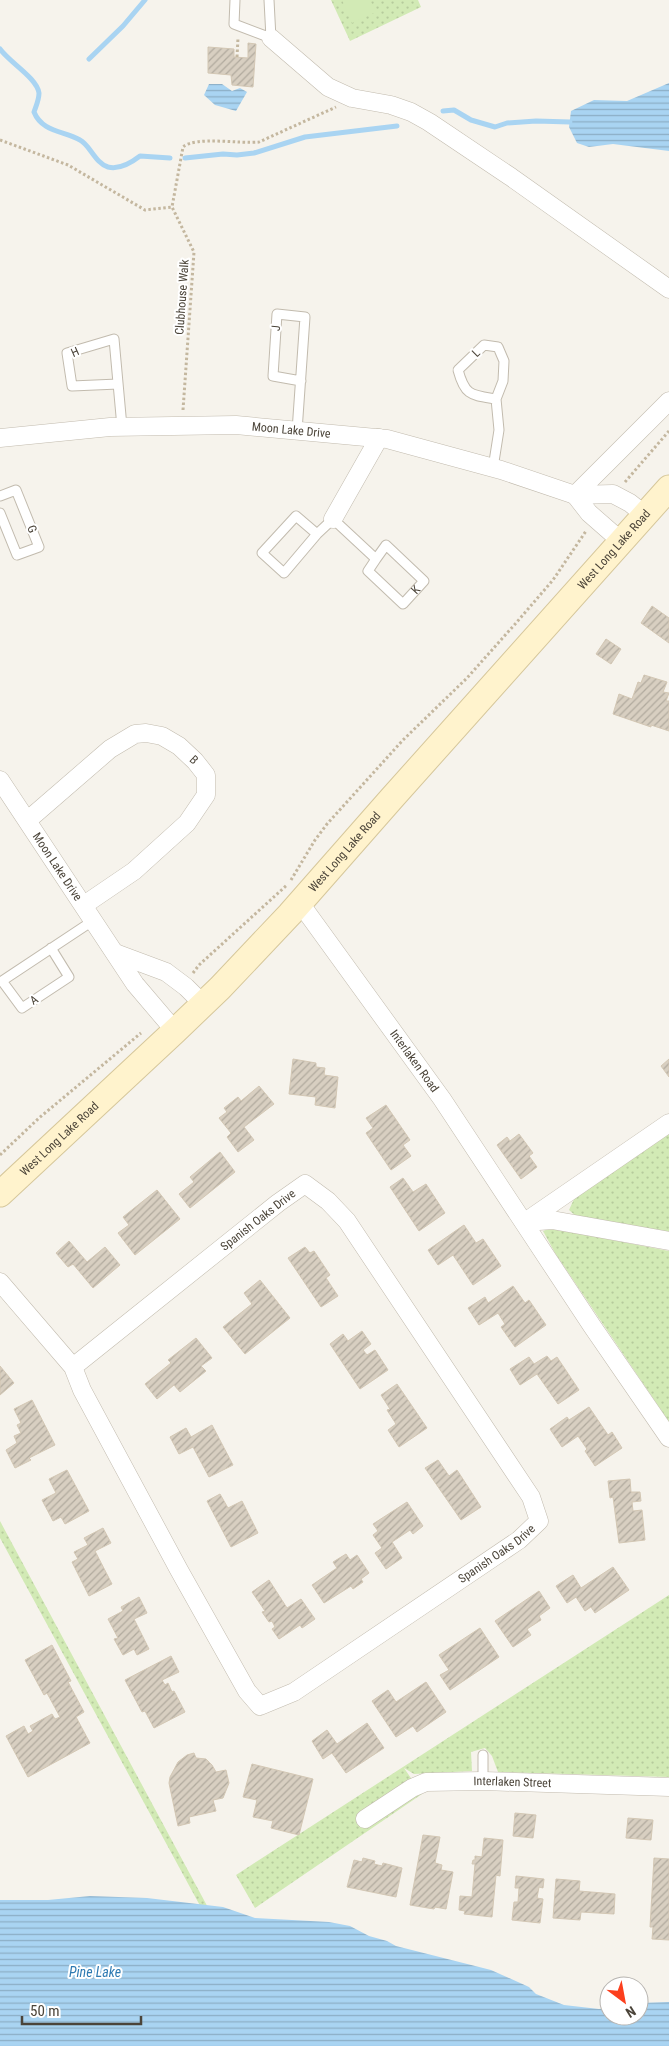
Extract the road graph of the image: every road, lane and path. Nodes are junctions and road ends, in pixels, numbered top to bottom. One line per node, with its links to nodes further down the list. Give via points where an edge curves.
1 (235, 0): 4 (lane, via 234,24)
2 (269, 0): 4 (lane)
3 (238, 35): 5 (path)
4 (271, 38): 6 (street, via 328,87)
5 (237, 57)
6 (352, 98): 8 (path, via 259,142 187,143 181,153); 9 (street, via 391,105 423,119)
7 (0, 140): 8 (path, via 68,166 144,210)
8 (172, 207): 14 (path, Clubhouse Walk, via 194,252)
9 (669, 289)
10 (301, 380): 10 (lane, J, via 305,318 277,314 273,376); 16 (lane, J)
11 (118, 384): 11 (lane, H, via 114,339 67,353 72,386); 15 (lane, H)
12 (496, 398): 12 (lane, L, via 503,381 504,361 498,348 484,345 458,370 462,386 472,395); 20 (lane, L, via 499,430)
13 (669, 401): 23 (street)
14 (182, 425): 15 (street, Moon Lake Drive); 16 (street, Moon Lake Drive)
15 (122, 427): 18 (street, Moon Lake Drive)
16 (297, 430): 19 (street, Moon Lake Drive)
17 (669, 431): 22 (path)
18 (0, 438)
19 (379, 438): 20 (street, Moon Lake Drive); 27 (street)
20 (494, 468): 23 (street, Moon Lake Drive)
21 (669, 488): 26 (main road, West Long Lake Road)
22 (613, 494): 23 (street, Moon Lake Drive); 26 (street)
23 (575, 495): 28 (street)
24 (0, 496): 25 (lane, G, via 16,490 39,547 17,555)
25 (0, 513)
26 (645, 515): 30 (main road, West Long Lake Road)
27 (333, 519): 29 (lane); 31 (lane)
28 (595, 519): 30 (street); 39 (path, via 553,580 516,623 327,824 292,880 199,965)
29 (317, 534): 29 (lane, via 296,516 262,553 284,573)
30 (621, 541): 34 (main road, West Long Lake Road)
31 (376, 559): 31 (lane, K, via 368,571 402,604 424,581 386,545)
32 (0, 780): 33 (street, Moon Lake Drive)
33 (28, 820): 35 (street, Moon Lake Drive); 35 (street, B, via 110,749 135,734 162,736 179,746 206,776 206,795 186,822 134,871)
34 (300, 903): 39 (main road, West Long Lake Road); 44 (street, Interlaken Road, via 445,1103)
35 (84, 905): 36 (street, Moon Lake Drive)
36 (94, 920): 37 (lane, A); 38 (street, Moon Lake Drive)
37 (51, 948): 37 (lane, A, via 2,981 22,1008 69,977)
38 (115, 953): 39 (street, via 166,972); 40 (street, Moon Lake Drive, via 135,984)
39 (195, 996): 40 (main road, West Long Lake Road)
40 (169, 1023): 42 (path, via 39,1118); 43 (main road, West Long Lake Road)
41 (669, 1123): 44 (street)
42 (0, 1155)
43 (0, 1194)
44 (525, 1222): 45 (street, via 552,1220); 48 (street, Interlaken Road)
45 (669, 1241)
46 (0, 1282): 47 (street, Spanish Oaks Drive)
47 (73, 1367): 47 (street, Spanish Oaks Drive, via 82,1390 178,1570 247,1691 260,1706 294,1692 519,1540 539,1521 531,1498 347,1221 328,1200 306,1184 278,1202)
48 (669, 1438)
49 (483, 1755): 50 (lane)
50 (483, 1781): 51 (street, Interlaken Street); 52 (street, Interlaken Street, via 426,1782)
51 (669, 1787)
52 (364, 1820)

